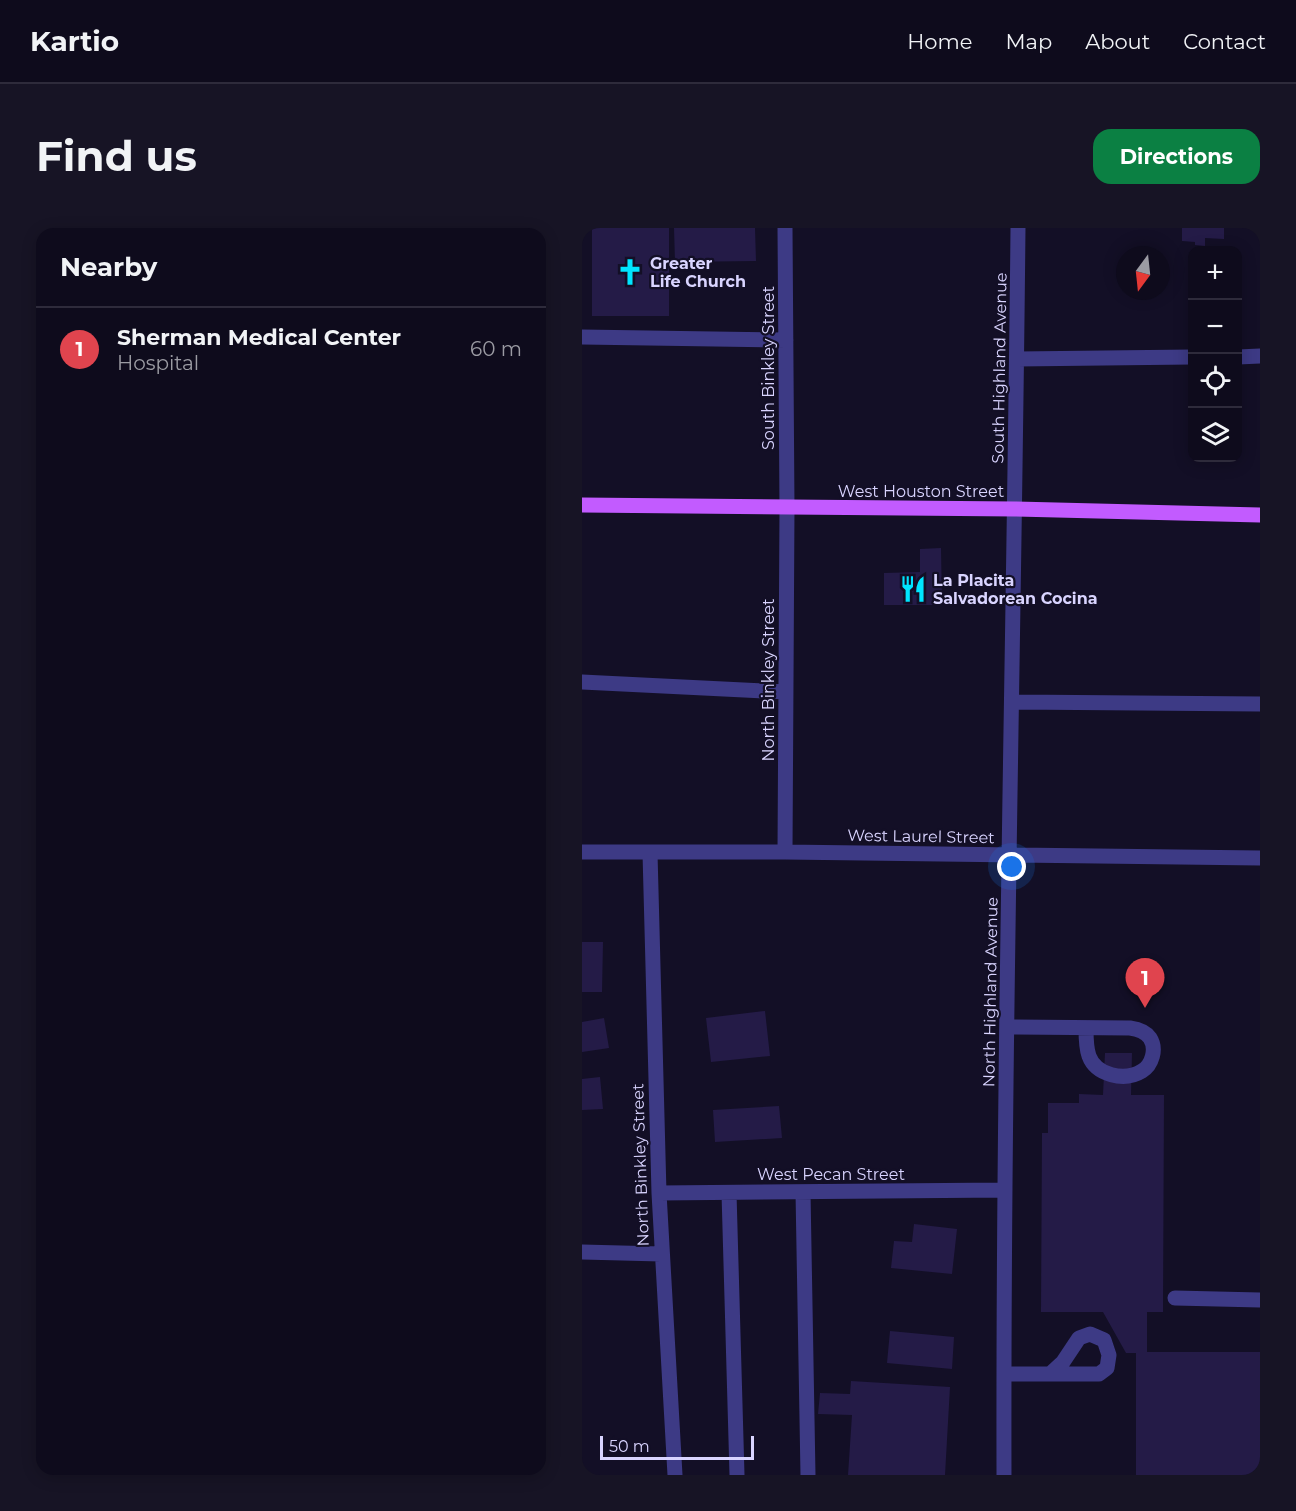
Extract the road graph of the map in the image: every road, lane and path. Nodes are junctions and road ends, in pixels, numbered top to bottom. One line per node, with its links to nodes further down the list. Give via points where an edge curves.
1 (785, 228): 4 (street, South Binkley Street)
2 (1018, 228): 8 (street, South Highland Avenue)
3 (582, 337): 4 (street)
4 (786, 340): 10 (street, South Binkley Street)
5 (1260, 356): 7 (street)
6 (1188, 357): 8 (street)
7 (1242, 357)
8 (1017, 359): 11 (street, South Highland Avenue)
9 (582, 505): 10 (main road, West Houston Street)
10 (787, 508): 11 (main road, West Houston Street); 14 (street, North Binkley Street)
11 (1015, 509): 12 (main road, West Houston Street); 15 (street, North Highland Avenue)
12 (1260, 515)
13 (582, 682): 14 (street)
14 (786, 692): 18 (street, North Binkley Street)
15 (1012, 702): 16 (street); 20 (street, North Highland Avenue)
16 (1260, 704)
17 (582, 852): 19 (street, West Laurel Street)
18 (785, 852): 19 (street, West Laurel Street); 20 (street, West Laurel Street)
19 (650, 853): 26 (street, North Binkley Street)
20 (1011, 855): 21 (street, West Laurel Street); 22 (street, North Highland Avenue)
21 (1260, 858)
22 (1007, 1027): 23 (street); 24 (street, North Highland Avenue)
23 (1086, 1028): 23 (street, via 1088,1055 1094,1067 1123,1076 1141,1072 1151,1061 1154,1049 1150,1037 1139,1030)
24 (1004, 1190): 25 (street, West Pecan Street); 32 (street, North Highland Avenue)
25 (803, 1192): 27 (street, West Pecan Street); 36 (street)
26 (659, 1193): 27 (street, West Pecan Street); 29 (street, North Binkley Street)
27 (729, 1193): 35 (street)
28 (582, 1252): 29 (street)
29 (661, 1254): 34 (street, North Binkley Street)
30 (1174, 1298): 31 (street)
31 (1260, 1300)
32 (1004, 1374): 33 (street); 37 (street, North Highland Avenue)
33 (1050, 1374)
34 (675, 1475)
35 (737, 1475)
36 (808, 1475)
37 (1004, 1475)

